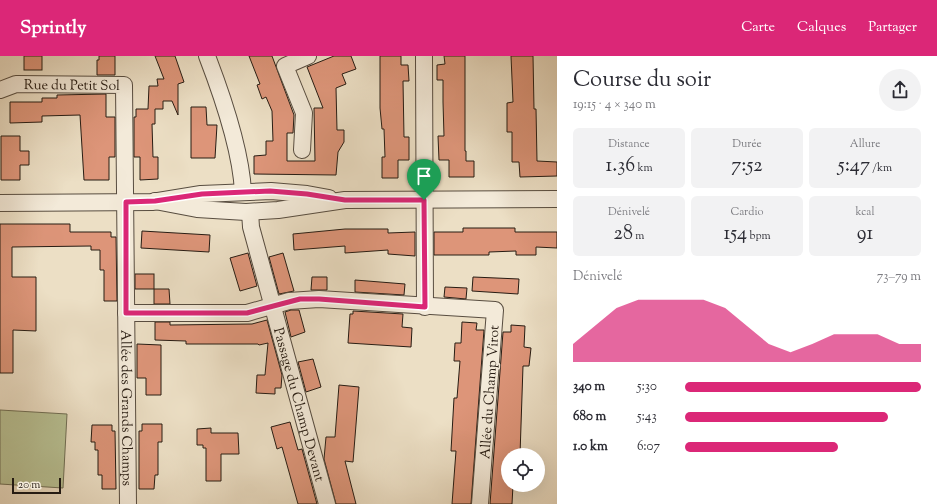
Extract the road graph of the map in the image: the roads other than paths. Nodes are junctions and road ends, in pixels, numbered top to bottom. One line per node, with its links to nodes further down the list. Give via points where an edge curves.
1 (207, 56): 6 (street, via 240,166)
2 (308, 56): 5 (street, via 285,66 304,113)
3 (424, 56): 9 (street)
4 (0, 90): 11 (street, Rue du Petit Sol, via 16,84 124,85)
5 (302, 150)
6 (242, 192): 8 (street, via 301,193); 10 (street, via 202,194)
7 (557, 199): 9 (street)
8 (345, 200): 9 (street); 13 (street)
9 (424, 200): 16 (street)
10 (155, 201): 11 (street); 13 (street, via 197,209)
11 (126, 202): 12 (street); 17 (street, Allée des Grands Champs)
12 (0, 203)
13 (250, 212): 15 (street, Passage du Champ Devant, via 250,227)
14 (345, 300): 15 (street, Allée des Grands Champs, via 300,299); 16 (street, Allée du Champ Virot)
15 (273, 306): 17 (street, Allée des Grands Champs, via 247,313); 19 (street, Passage du Champ Devant)
16 (425, 307): 20 (street, Allée du Champ Virot, via 495,310)
17 (126, 313): 18 (street, Allée des Grands Champs)
18 (128, 504)
19 (327, 504)
20 (480, 504)

